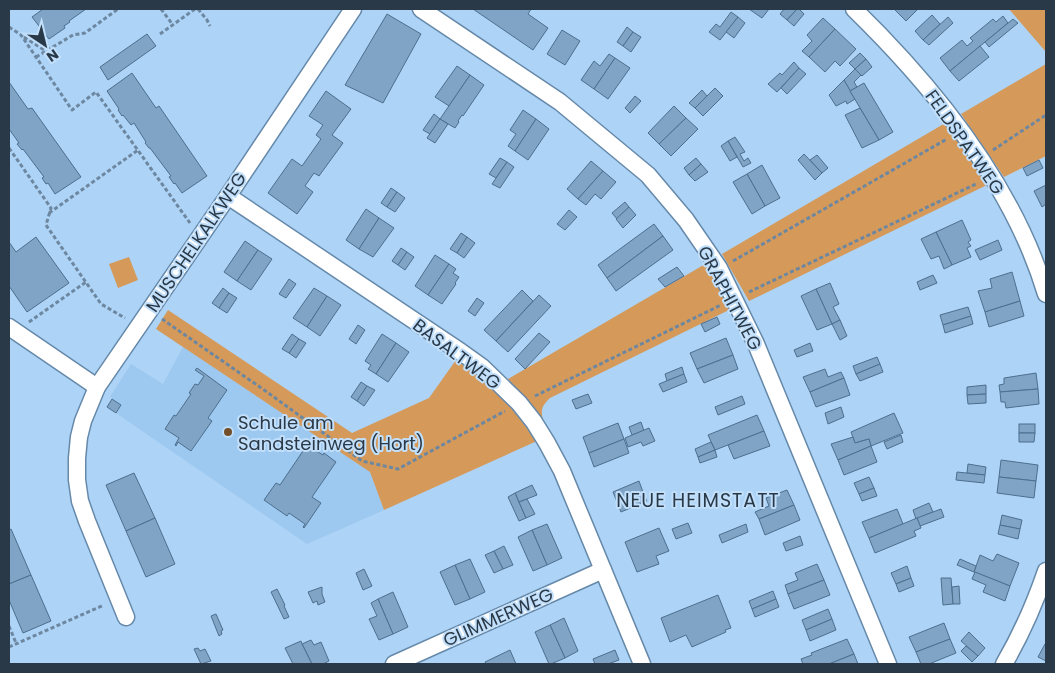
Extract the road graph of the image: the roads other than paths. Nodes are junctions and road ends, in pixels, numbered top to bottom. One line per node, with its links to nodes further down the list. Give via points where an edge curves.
1 (353, 9): 4 (street, MUSCHELKALKWEG)
2 (422, 9): 13 (street, GRAPHITWEG, via 560,102 648,175 686,220 719,268 756,344)
3 (854, 9): 5 (street, FELDSPATWEG, via 937,98 993,176 1028,244)
4 (228, 196): 7 (street, MUSCHELKALKWEG); 8 (street, BASALTWEG, via 461,352 482,367 519,403 534,422 562,471)
5 (1046, 294)
6 (9, 327): 7 (street)
7 (97, 387): 10 (street, MUSCHELKALKWEG, via 79,438 77,480 87,521)
8 (603, 570): 11 (street, GLIMMERWEG); 12 (street, BASALTWEG)
9 (1046, 571): 14 (street, via 1026,623)
10 (126, 617)
11 (394, 664)
12 (642, 664)
13 (888, 664)
14 (1004, 664)

